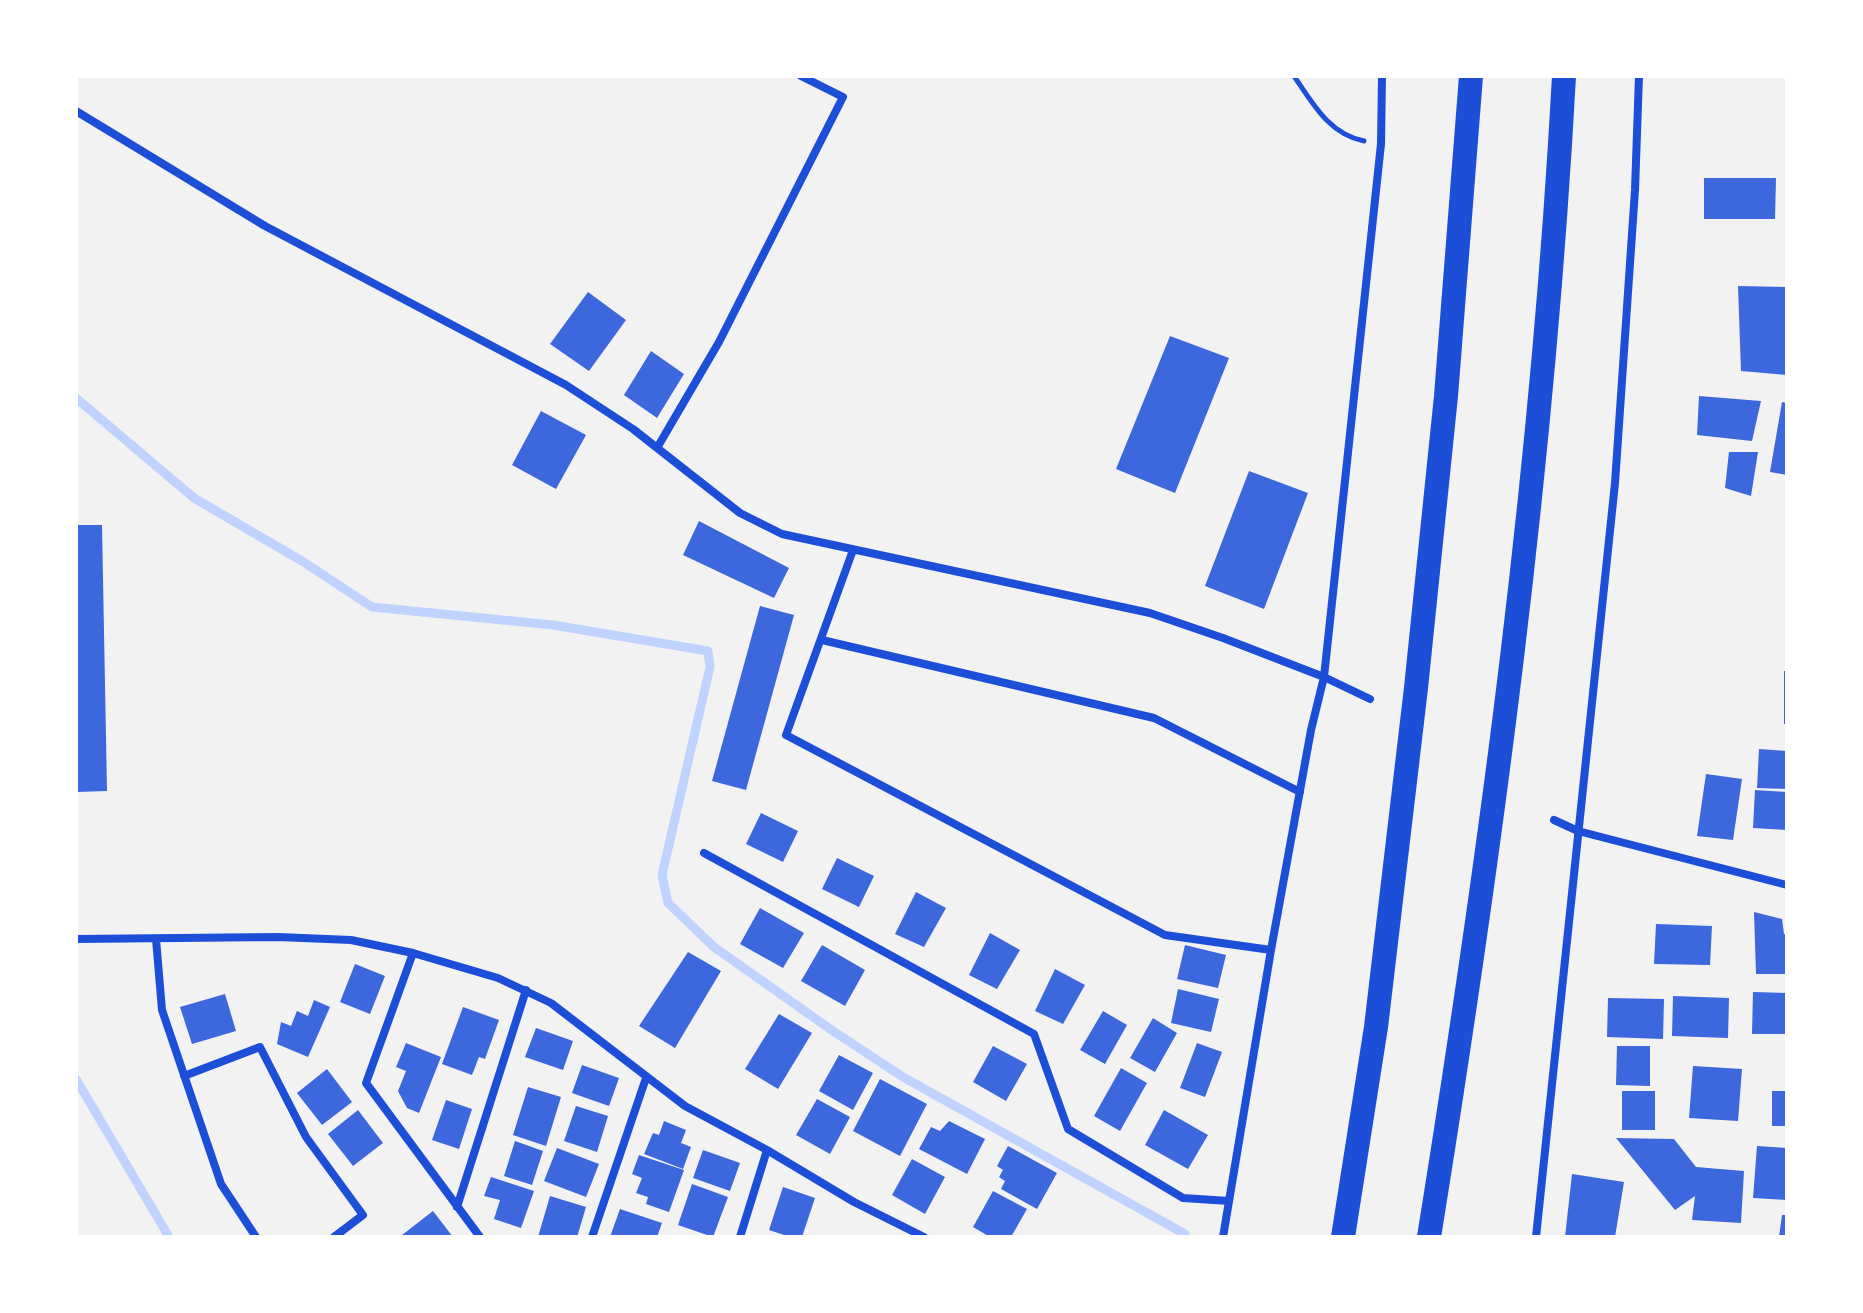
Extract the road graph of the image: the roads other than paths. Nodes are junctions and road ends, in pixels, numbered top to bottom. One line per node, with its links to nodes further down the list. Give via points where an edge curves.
1 (801, 76): 7 (street, via 843,97 719,342)
2 (1382, 76): 10 (street, via 1381,144)
3 (1471, 76): 34 (highway, via 1416,688 1376,1027)
4 (1564, 76): 35 (highway, via 1539,414 1509,692)
5 (1639, 76): 14 (street, via 1615,483)
6 (76, 111): 7 (street, via 265,226 566,385)
7 (657, 448): 8 (street, via 740,513 782,534)
8 (853, 550): 9 (street); 10 (street, via 1150,613)
9 (822, 640): 12 (street, via 1154,718); 19 (street, via 786,735 1165,935)
10 (1324, 677): 11 (street); 12 (street)
11 (1370, 699)
12 (1300, 792): 19 (street)
13 (1554, 820): 14 (street)
14 (1578, 831): 16 (street); 36 (street)
15 (704, 853): 25 (street, via 1034,1034 1068,1129 1183,1198)
16 (1787, 885)
17 (76, 939): 18 (street)
18 (156, 939): 20 (street, via 351,940); 22 (street, via 162,1010)
19 (1271, 950): 25 (street)
20 (413, 953): 21 (street); 26 (street, via 366,1083)
21 (526, 990): 23 (street, via 551,1003); 26 (street)
22 (184, 1076): 27 (street, via 221,1184); 28 (street, via 260,1047 306,1137 363,1215)
23 (646, 1078): 24 (street, via 685,1106); 30 (street)
24 (767, 1150): 31 (street); 32 (street)
25 (1229, 1201): 33 (street)
26 (457, 1207): 29 (street)
27 (256, 1237)
28 (334, 1237)
29 (480, 1237)
30 (592, 1237)
31 (740, 1237)
32 (924, 1237)
33 (1223, 1237)
34 (1343, 1237)
35 (1429, 1237)
36 (1536, 1237)

